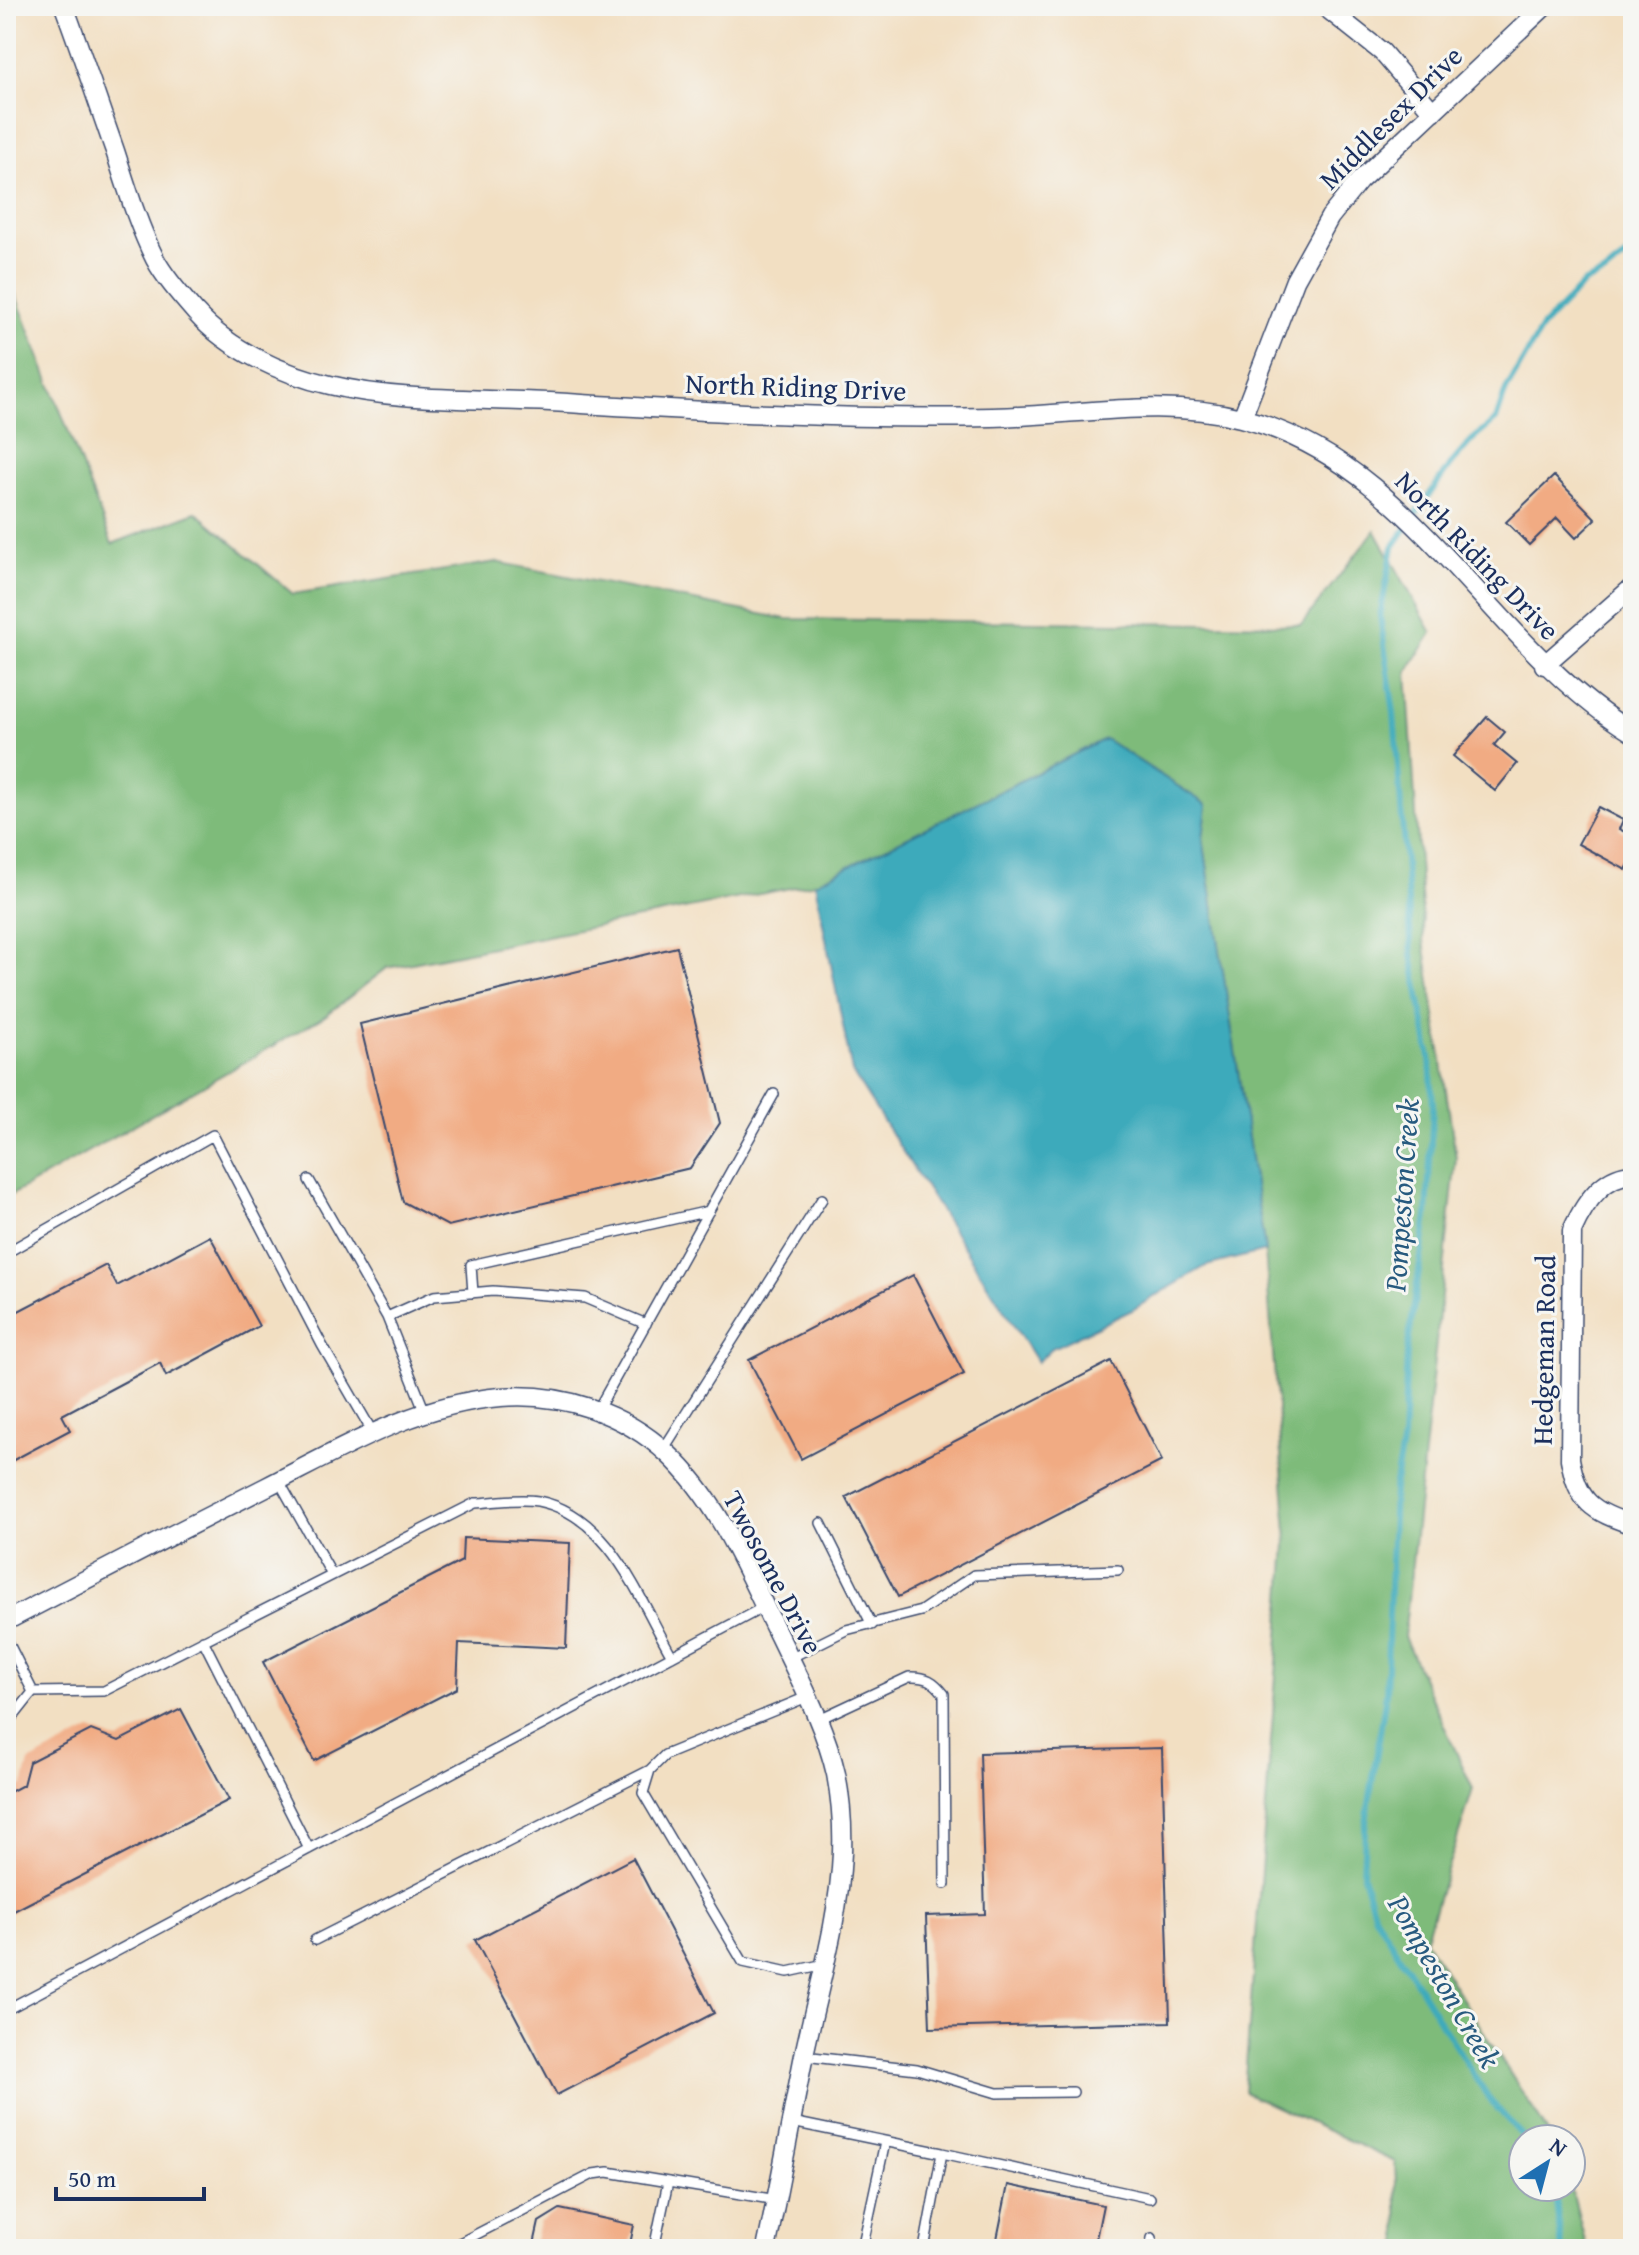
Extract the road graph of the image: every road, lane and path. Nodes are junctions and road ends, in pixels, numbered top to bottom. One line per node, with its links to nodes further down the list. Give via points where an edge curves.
1 (64, 6): 5 (street, North Riding Drive, via 157,263 200,317 248,354 282,370 368,393 788,416 1048,416 1155,407)
2 (1324, 6): 4 (street, via 1382,52)
3 (1545, 6): 4 (street, Middlesex Drive)
4 (1433, 112): 5 (street, Middlesex Drive, via 1359,181 1330,217 1295,280)
5 (1242, 418): 7 (street, North Riding Drive, via 1318,448 1366,478 1429,537)
6 (1633, 587): 7 (street)
7 (1544, 665): 8 (street, North Riding Drive)
8 (1633, 733)
9 (774, 1094): 13 (lane)
10 (1633, 1174): 24 (street, Hedgeman Road, via 1623,1174 1599,1189 1582,1208 1572,1231 1570,1459 1575,1485 1588,1505)
11 (309, 1180): 16 (lane)
12 (822, 1199): 21 (lane)
13 (709, 1211): 15 (lane, via 471,1265); 17 (lane)
14 (6, 1253): 20 (lane, via 213,1135)
15 (473, 1293): 16 (lane, via 434,1296); 17 (lane, via 585,1298)
16 (387, 1317): 19 (lane)
17 (646, 1324): 18 (lane)
18 (597, 1411): 19 (street, Twosome Drive, via 528,1397 464,1402); 21 (street, Twosome Drive)
19 (425, 1412): 20 (street, Twosome Drive)
20 (373, 1433): 22 (street, Twosome Drive)
21 (663, 1450): 27 (street, Twosome Drive, via 716,1515)
22 (279, 1481): 26 (lane); 28 (street, Twosome Drive)
23 (821, 1523): 29 (lane)
24 (1633, 1525)
25 (1118, 1570): 29 (lane, via 974,1575 921,1611)
26 (332, 1575): 31 (lane); 32 (lane, via 475,1503 536,1501 568,1511 595,1530)
27 (764, 1607): 32 (lane); 33 (street, Twosome Drive)
28 (6, 1621)
29 (872, 1625): 33 (lane, via 846,1630)
30 (6, 1638): 34 (lane)
31 (203, 1640): 34 (lane, via 104,1691); 39 (lane)
32 (672, 1656): 39 (lane)
33 (790, 1659): 35 (street, Twosome Drive)
34 (33, 1692): 37 (lane)
35 (807, 1697): 36 (street, Twosome Drive); 38 (lane, via 665,1755)
36 (817, 1720): 40 (lane, via 909,1677 935,1682 944,1694); 42 (street, Twosome Drive, via 835,1773 841,1812 838,1896)
37 (6, 1726)
38 (650, 1770): 41 (lane); 42 (lane, via 643,1793 743,1962 788,1972)
39 (309, 1849): 43 (lane)
40 (945, 1884)
41 (315, 1940)
42 (825, 1964): 44 (street, Twosome Drive)
43 (6, 2010)
44 (804, 2056): 45 (lane, via 917,2069 997,2093); 46 (street, Twosome Drive)
45 (1073, 2092)
46 (792, 2122): 47 (lane); 51 (street, Twosome Drive)
47 (885, 2142): 48 (lane); 55 (lane)
48 (942, 2153): 50 (lane); 56 (lane)
49 (668, 2182): 51 (lane); 52 (lane, via 593,2174); 53 (lane)
50 (1150, 2198)
51 (777, 2200): 54 (street, Twosome Drive)
52 (448, 2249)
53 (654, 2249)
54 (766, 2249)
55 (862, 2249)
56 (924, 2249)

